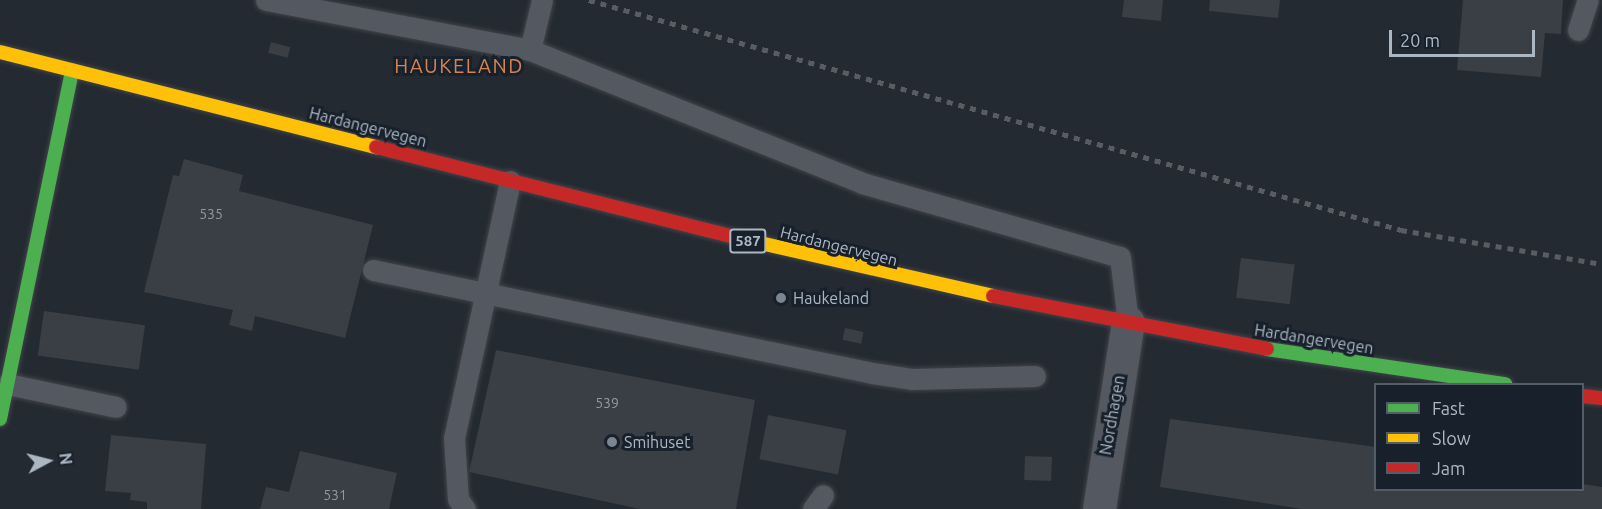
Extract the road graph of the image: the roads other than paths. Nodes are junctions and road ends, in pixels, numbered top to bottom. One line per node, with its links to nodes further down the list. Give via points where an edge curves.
1 (266, 0): 5 (lane)
2 (542, 0): 5 (lane)
3 (1588, 0): 4 (lane)
4 (1578, 30)
5 (530, 50): 11 (lane, via 862,183 1120,257)
6 (0, 52): 7 (main road, Hardangervegen / 587)
7 (72, 70): 8 (main road, Hardangervegen / 587); 14 (main road)
8 (510, 181): 10 (lane); 11 (main road, Hardangervegen / 587, via 876,273)
9 (373, 270): 10 (lane)
10 (485, 295): 12 (lane, via 872,374 912,379); 19 (lane, via 454,438 458,499)
11 (1128, 322): 13 (main road, Hardangervegen / 587); 20 (street, Nordhagen)
12 (1035, 376)
13 (1499, 383)
14 (7, 384): 17 (lane); 18 (main road)
15 (1584, 396): 16 (main road)
16 (1602, 398)
17 (116, 407)
18 (0, 418)
19 (465, 509)
20 (1099, 509)

